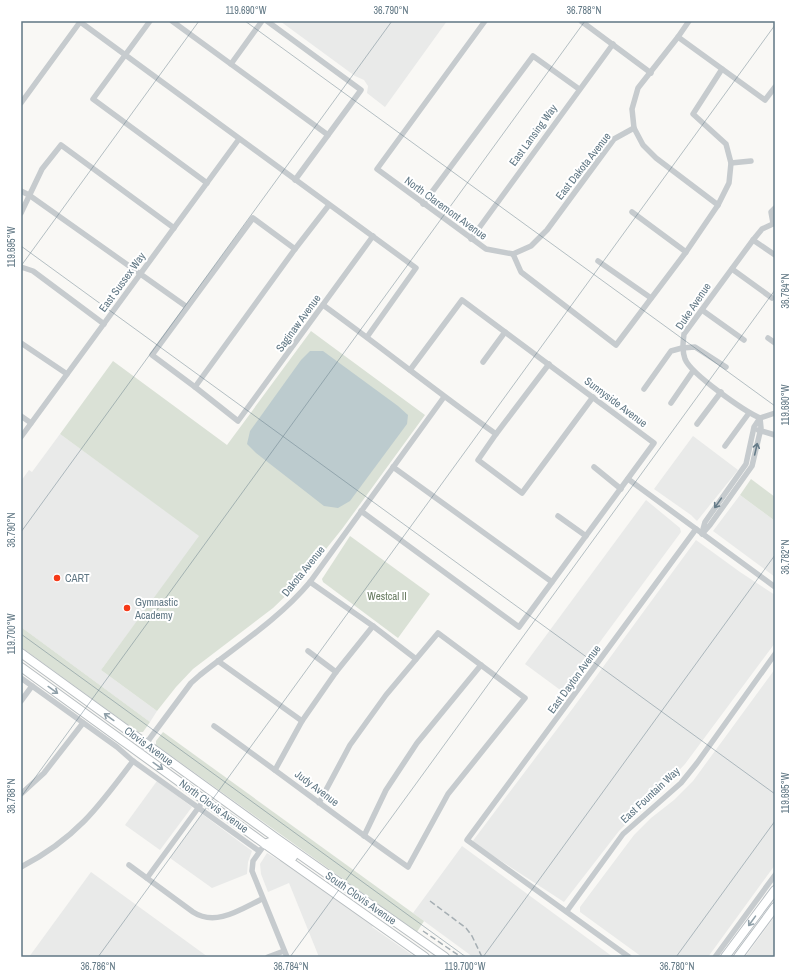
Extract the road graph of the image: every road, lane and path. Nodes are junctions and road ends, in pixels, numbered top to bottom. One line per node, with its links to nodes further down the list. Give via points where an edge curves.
1 (79, 21): 11 (street); 17 (street)
2 (150, 21): 11 (street)
3 (172, 21): 12 (street)
4 (262, 21): 12 (street)
5 (267, 21): 19 (street, via 361,90)
6 (485, 21): 27 (street, North Claremont Avenue, via 377,169)
7 (581, 21): 10 (street)
8 (688, 21): 9 (street)
9 (678, 37): 13 (street); 14 (street)
10 (613, 44): 14 (street); 16 (street, East Lansing Way)
11 (124, 54): 20 (street); 24 (street, via 93,99)
12 (231, 64): 19 (street)
13 (722, 69): 15 (street, via 765,100); 22 (street, via 692,114 726,144)
14 (651, 73): 18 (street, via 638,88 632,109)
15 (775, 87)
16 (579, 89): 27 (street, via 533,56); 36 (street, East Lansing Way)
17 (21, 104)
18 (634, 128): 29 (street, via 643,145 656,158); 40 (street, East Dakota Avenue, via 614,139 547,230 530,246)
19 (328, 135): 23 (street)
20 (239, 139): 23 (street); 24 (street, East Sussex Way)
21 (751, 161): 22 (street)
22 (731, 163): 29 (street, via 730,183)
23 (295, 180): 28 (street)
24 (207, 183): 34 (street, East Sussex Way)
25 (21, 191): 26 (street)
26 (29, 195): 32 (street); 34 (street, via 42,169 61,145); 45 (street)
27 (423, 204): 36 (street, North Claremont Avenue)
28 (329, 205): 35 (street); 38 (street)
29 (718, 205): 39 (street)
30 (775, 208): 33 (street, via 771,212)
31 (632, 212): 39 (street)
32 (21, 213)
33 (774, 223): 37 (street, Duke Avenue, via 762,229)
34 (174, 228): 45 (street, East Sussex Way)
35 (373, 236): 48 (street, Saginaw Avenue); 53 (street, via 416,268)
36 (470, 238): 40 (street, North Claremont Avenue, via 486,249)
37 (753, 240): 41 (street); 44 (street, Duke Avenue)
38 (295, 249): 49 (street, via 253,218); 65 (street)
39 (686, 252): 46 (street)
40 (512, 254): 46 (street, via 521,272 616,345)
41 (775, 255)
42 (598, 261): 46 (street)
43 (21, 266): 51 (street, via 34,271)
44 (732, 269): 47 (street); 50 (street, Duke Avenue)
45 (141, 273): 49 (street); 51 (street, East Sussex Way)
46 (651, 298)
47 (772, 298)
48 (323, 305): 53 (street); 65 (street, Saginaw Avenue, via 238,421)
49 (187, 307): 65 (street, via 152,355)
50 (702, 310): 55 (street); 58 (street, Duke Avenue, via 684,334)
51 (104, 324): 64 (street, East Sussex Way)
52 (505, 332): 59 (street); 60 (street, Sunnyside Avenue); 62 (street, Sunnyside Avenue, via 462,300)
53 (367, 337): 62 (street)
54 (768, 338): 57 (street)
55 (744, 340)
56 (21, 343): 64 (street)
57 (775, 343)
58 (682, 348): 61 (street, via 695,347); 63 (street, Duke Avenue); 66 (street, via 671,351)
59 (483, 362)
60 (549, 364): 69 (street, Sunnyside Avenue); 78 (street)
61 (726, 368)
62 (410, 370): 68 (street)
63 (693, 371): 67 (street, Duke Avenue); 70 (street)
64 (67, 374): 75 (street, East Sussex Way)
65 (195, 387)
66 (644, 389)
67 (720, 392): 71 (street, Duke Avenue); 76 (street)
68 (444, 397): 78 (street); 82 (street, Dakota Avenue)
69 (593, 397): 78 (street, via 522,493 478,460); 84 (street, Sunnyside Avenue, via 654,443)
70 (671, 403)
71 (749, 414): 74 (street, Duke Avenue); 81 (street)
72 (775, 414): 74 (street)
73 (21, 416): 75 (street)
74 (760, 418): 77 (street)
75 (31, 423): 80 (street, East Sussex Way)
76 (697, 424)
77 (757, 429): 79 (street); 89 (street, via 752,466)
78 (496, 434)
79 (775, 435)
80 (21, 437)
81 (725, 446)
82 (394, 467): 86 (street, Dakota Avenue); 92 (street)
83 (594, 467): 85 (street)
84 (628, 480): 85 (street); 88 (street)
85 (621, 489): 90 (street)
86 (361, 511): 91 (street, Dakota Avenue); 92 (street, via 519,627)
87 (558, 516): 90 (street)
88 (696, 529): 89 (street); 130 (street, East Dayton Avenue, via 467,840)
89 (702, 534): 93 (street)
90 (586, 536): 92 (street)
91 (310, 582): 94 (street); 99 (street, Dakota Avenue, via 280,613)
92 (552, 582)
93 (775, 587)
94 (373, 626): 98 (street); 102 (street)
95 (308, 651): 102 (street)
96 (21, 653): 109 (main road, Clovis Avenue, one-way to 96)
97 (775, 654): 130 (street, East Fountain Way, via 681,783 623,834)
98 (416, 659): 100 (street, via 438,633); 114 (street, via 350,745)
99 (218, 661): 106 (street); 109 (street, Dakota Avenue, via 191,683)
100 (481, 665): 116 (street, via 417,743 386,790); 116 (street, Judy Avenue, via 524,698 448,794 408,867)
101 (21, 667): 110 (main road, Clovis Avenue, one-way to 110)
102 (336, 672): 106 (street)
103 (21, 678): 104 (street, North Clovis Avenue)
104 (32, 686): 105 (street); 107 (street, North Clovis Avenue)
105 (21, 701)
106 (302, 721): 112 (street)
107 (83, 723): 111 (street, North Clovis Avenue); 113 (street, via 44,773)
108 (214, 726): 112 (street, Judy Avenue)
109 (146, 744): 110 (street, Dakota Avenue); 117 (main road, Clovis Avenue)
110 (139, 753): 115 (main road, Clovis Avenue, one-way to 115)
111 (133, 761): 115 (street, North Clovis Avenue); 120 (street, via 87,820 55,847)
112 (276, 770): 114 (street, Judy Avenue)
113 (21, 794)
114 (319, 803): 116 (street, Judy Avenue)
115 (202, 804): 118 (main road, Clovis Avenue); 123 (street)
116 (364, 836)
117 (276, 838): 121 (main road, South Clovis Avenue)
118 (262, 848): 121 (main road, via 270,842 273,843 306,865); 124 (main road, South Clovis Avenue); 126 (street, via 253,860 251,869)
119 (129, 865): 123 (street)
120 (21, 867)
121 (320, 869): 127 (main road, South Clovis Avenue)
122 (775, 875): 138 (street)
123 (147, 878): 126 (street, via 202,917 225,916)
124 (323, 885): 127 (main road, via 328,884 355,902); 129 (main road, South Clovis Avenue)
125 (775, 890): 139 (main road, one-way to 139)
126 (262, 899): 132 (street)
127 (363, 899): 131 (main road, South Clovis Avenue)
128 (775, 906): 140 (main road)
129 (356, 908): 131 (main road, via 362,906 397,930); 135 (main road, South Clovis Avenue)
130 (567, 911): 137 (street)
131 (410, 932): 136 (main road, South Clovis Avenue)
132 (284, 951): 133 (street); 134 (street)
133 (268, 957)
134 (287, 957)
135 (425, 957)
136 (445, 957)
137 (629, 957)
138 (714, 957)
139 (725, 957)
140 (738, 957)

